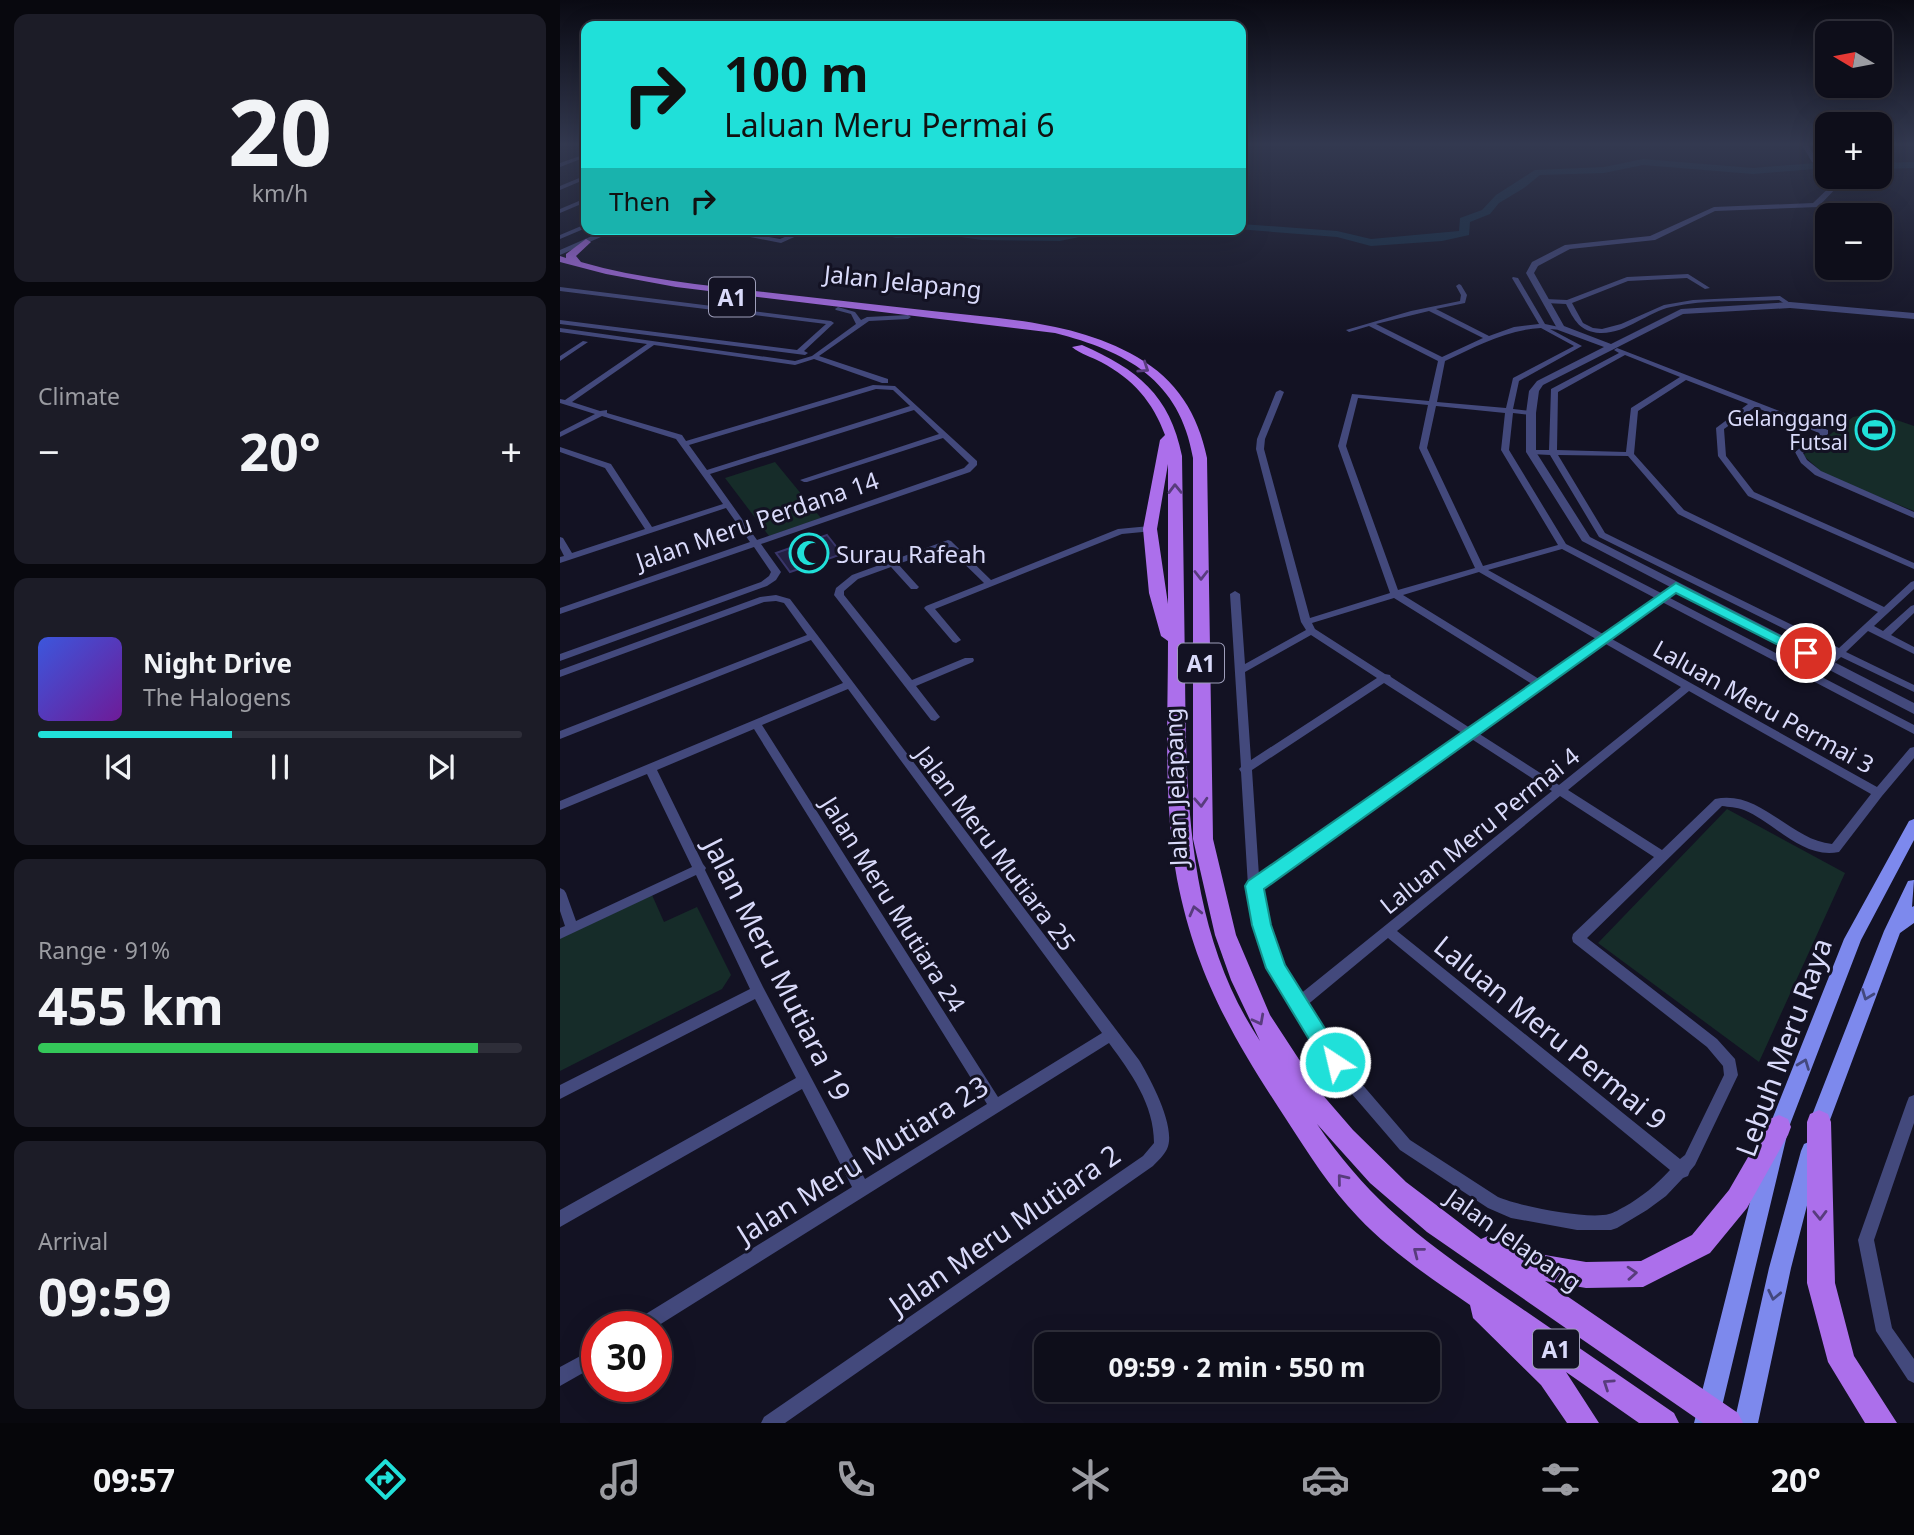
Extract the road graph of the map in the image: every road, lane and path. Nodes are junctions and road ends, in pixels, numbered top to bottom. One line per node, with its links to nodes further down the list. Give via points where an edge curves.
1 (1709, 211): 16 (street, via 1652,238 1582,244 1555,252 1530,270)
2 (581, 228): 7 (street)
3 (589, 235): 9 (street)
4 (602, 235): 8 (street)
5 (745, 235): 6 (street, via 781,241)
6 (795, 235)
7 (560, 237)
8 (586, 242): 10 (street); 11 (main road)
9 (571, 243): 10 (main road)
10 (560, 249)
11 (564, 266): 19 (main road, Jalan Jelapang / A1, via 625,284); 138 (main road, Jalan Jelapang / A1, one-way to 138, via 1063,332 1129,358 1174,392 1194,423 1200,458 1202,827 1222,929 1263,1028 1325,1116 1380,1176)
12 (1515, 278): 26 (street)
13 (1459, 286): 20 (street, via 1463,302)
14 (1707, 288): 17 (street, via 1688,276 1627,279)
15 (560, 289): 36 (street, via 831,323)
16 (1545, 301): 17 (street); 27 (street)
17 (1568, 302): 18 (street, via 1580,324 1601,332 1668,306 1780,298)
18 (1790, 305): 21 (street); 35 (street, via 1681,312)
19 (838, 309): 22 (main road, Jalan Jelapang / A1); 24 (street, via 853,313)
20 (1429, 309): 25 (street); 32 (street)
21 (1914, 316)
22 (908, 317): 24 (street, via 877,317); 51 (main road, Jalan Jelapang / A1, via 1029,332 1076,346 1144,387)
23 (560, 322): 29 (street)
24 (859, 323): 38 (street)
25 (1370, 324): 30 (street); 40 (street)
26 (1541, 324): 27 (street); 32 (street, via 1513,328); 48 (street, via 1579,346 1516,380)
27 (1561, 328): 35 (street)
28 (560, 330): 31 (street)
29 (628, 330): 31 (street); 36 (street)
30 (1349, 330)
31 (615, 338): 34 (street)
32 (1490, 339): 40 (street)
33 (585, 342): 39 (street)
34 (653, 343): 38 (street, via 795,363); 44 (street)
35 (1612, 347): 37 (street); 50 (street, via 1540,383 1534,390)
36 (799, 352): 38 (street)
37 (1624, 353): 41 (street); 57 (street, via 1554,391)
38 (816, 356): 42 (street)
39 (560, 359)
40 (1442, 360): 45 (street)
41 (1685, 377): 46 (street); 58 (street, via 1634,410)
42 (885, 381)
43 (1280, 392): 84 (street, via 1260,449)
44 (564, 402): 49 (street)
45 (1432, 404): 48 (street); 71 (street, via 1423,448); 77 (street, via 1356,396 1342,446)
46 (1754, 404): 62 (street, via 1825,432 1799,452 1818,473); 70 (street, via 1720,428 1722,456 1751,494)
47 (915, 407): 53 (street); 54 (street, via 895,388 876,387); 59 (street)
48 (1508, 411): 50 (street); 67 (street, via 1505,450)
49 (604, 412): 52 (street); 54 (street, via 675,435)
50 (1531, 413): 56 (street)
51 (1166, 419): 63 (main road); 93 (main road, Jalan Jelapang / A1, one-way to 51, via 1175,456)
52 (560, 435)
53 (943, 435): 60 (street); 66 (street, Jalan Meru Perdana 14, via 974,463 967,470)
54 (685, 444): 59 (street)
55 (560, 449): 64 (street, via 608,466)
56 (1531, 452): 57 (street); 75 (street, via 1586,539)
57 (1553, 453): 58 (street); 91 (street, via 1602,535)
58 (1630, 454): 83 (street, via 1681,512)
59 (706, 473): 61 (street)
60 (804, 480)
61 (728, 505): 64 (street); 66 (street)
62 (1914, 515)
63 (1150, 529): 72 (street, via 1121,531); 93 (main road, via 1157,593)
64 (650, 530): 68 (street)
65 (560, 540): 68 (street)
66 (755, 543): 82 (street, Jalan Meru Perdana 14); 92 (street, via 776,572 764,584)
67 (1563, 546): 71 (street); 79 (street)
68 (565, 558)
69 (892, 563): 72 (street, via 948,542); 74 (street); 101 (street, via 848,581 839,595)
70 (1914, 566)
71 (1480, 569): 77 (street); 89 (street, Laluan Meru Permai 3)
72 (989, 584): 88 (street, via 929,608)
73 (1914, 584): 78 (street)
74 (914, 587)
75 (1676, 587): 79 (street); 95 (street)
76 (1235, 594): 96 (street)
77 (1395, 594): 84 (street); 99 (street)
78 (1903, 595): 80 (street); 83 (street)
79 (1659, 599): 89 (street); 107 (street)
80 (1914, 600)
81 (1914, 608): 87 (street)
82 (560, 611)
83 (1885, 611): 85 (street)
84 (1308, 626): 96 (street); 98 (street)
85 (1867, 627): 87 (street); 91 (street)
86 (813, 636): 97 (street, Jalan Meru Mutiara 25, via 787,601 770,598); 100 (street, Jalan Meru Mutiara 25); 109 (street)
87 (1884, 636): 90 (street)
88 (956, 640)
89 (1602, 640): 99 (street); 102 (street, Laluan Meru Permai 3)
90 (1914, 651)
91 (1839, 653): 95 (street); 103 (street)
92 (560, 658)
93 (1176, 659): 139 (main road, Jalan Jelapang / A1, one-way to 93, via 1388,1229 1328,1162 1245,1037 1214,976 1193,907 1182,842)
94 (969, 660): 101 (street)
95 (1827, 664): 104 (street)
96 (1240, 671): 112 (street)
97 (560, 674)
98 (1386, 677): 108 (street); 112 (street)
99 (1540, 684): 108 (street)
100 (849, 685): 106 (street); 128 (street, Jalan Meru Mutiara 25)
101 (910, 685): 105 (street)
102 (1687, 687): 113 (street, Laluan Meru Permai 4); 114 (street, Laluan Meru Permai 3)
103 (1914, 689)
104 (1914, 709)
105 (935, 718)
106 (756, 724): 111 (street); 132 (street, Jalan Meru Mutiara 24)
107 (1914, 730)
108 (1472, 732): 113 (street); 119 (street)
109 (560, 735)
110 (1914, 751): 114 (street)
111 (650, 768): 115 (street); 118 (street, Jalan Meru Mutiara 19)
112 (1245, 769): 119 (street)
113 (1562, 790): 117 (street); 124 (street, Laluan Meru Permai 4)
114 (1878, 793): 117 (street, via 1835,849 1811,845 1744,805 1720,802)
115 (560, 806)
116 (1914, 825): 134 (main road, Lebuh Meru Raya, one-way to 116, via 1853,939)
117 (1662, 856): 135 (street, via 1578,938 1712,1043 1730,1064 1731,1074 1713,1115)
118 (700, 868): 123 (street); 126 (street, Jalan Meru Mutiara 19)
119 (1254, 886): 127 (street, via 1268,947)
120 (1914, 886): 125 (main road)
121 (560, 892): 123 (street)
122 (1914, 913): 125 (main road)
123 (566, 931)
124 (1388, 931): 127 (street, Laluan Meru Permai 4); 135 (street, Laluan Meru Permai 9)
125 (1892, 931): 133 (main road, one-way to 133)
126 (758, 991): 129 (street, Jalan Meru Mutiara 19); 130 (street)
127 (1297, 1005): 135 (street, via 1344,1074 1405,1145 1493,1203 1577,1222 1611,1222 1642,1205)
128 (1110, 1035): 132 (street, Jalan Meru Mutiara 23); 145 (street, Jalan Meru Mutiara 2, via 1143,1078 1162,1135 1156,1153)
129 (805, 1080): 136 (street, Jalan Meru Mutiara 19); 137 (street)
130 (560, 1092)
131 (1914, 1101): 142 (street, via 1866,1240 1884,1331)
132 (996, 1106): 136 (street, Jalan Meru Mutiara 23)
133 (1819, 1122): 148 (main road, one-way to 148); 149 (main road, one-way to 149, via 1821,1283 1842,1362)
134 (1779, 1127): 138 (main road, one-way to 134, via 1539,1267 1586,1275 1643,1273 1701,1244 1738,1199); 144 (main road, Lebuh Meru Raya)
135 (1683, 1171)
136 (862, 1190): 140 (street, Jalan Meru Mutiara 23)
137 (560, 1219)
138 (1449, 1232): 144 (main road, Jalan Jelapang / A1)
139 (1449, 1275): 146 (main road, via 1551,1375); 147 (main road, Jalan Jelapang / A1, one-way to 139)
140 (666, 1311)
141 (581, 1365): 143 (street)
142 (1914, 1374)
143 (560, 1377)
144 (1714, 1419)
145 (770, 1423)
146 (1584, 1423)
147 (1664, 1423)
148 (1746, 1423)
149 (1882, 1423)

